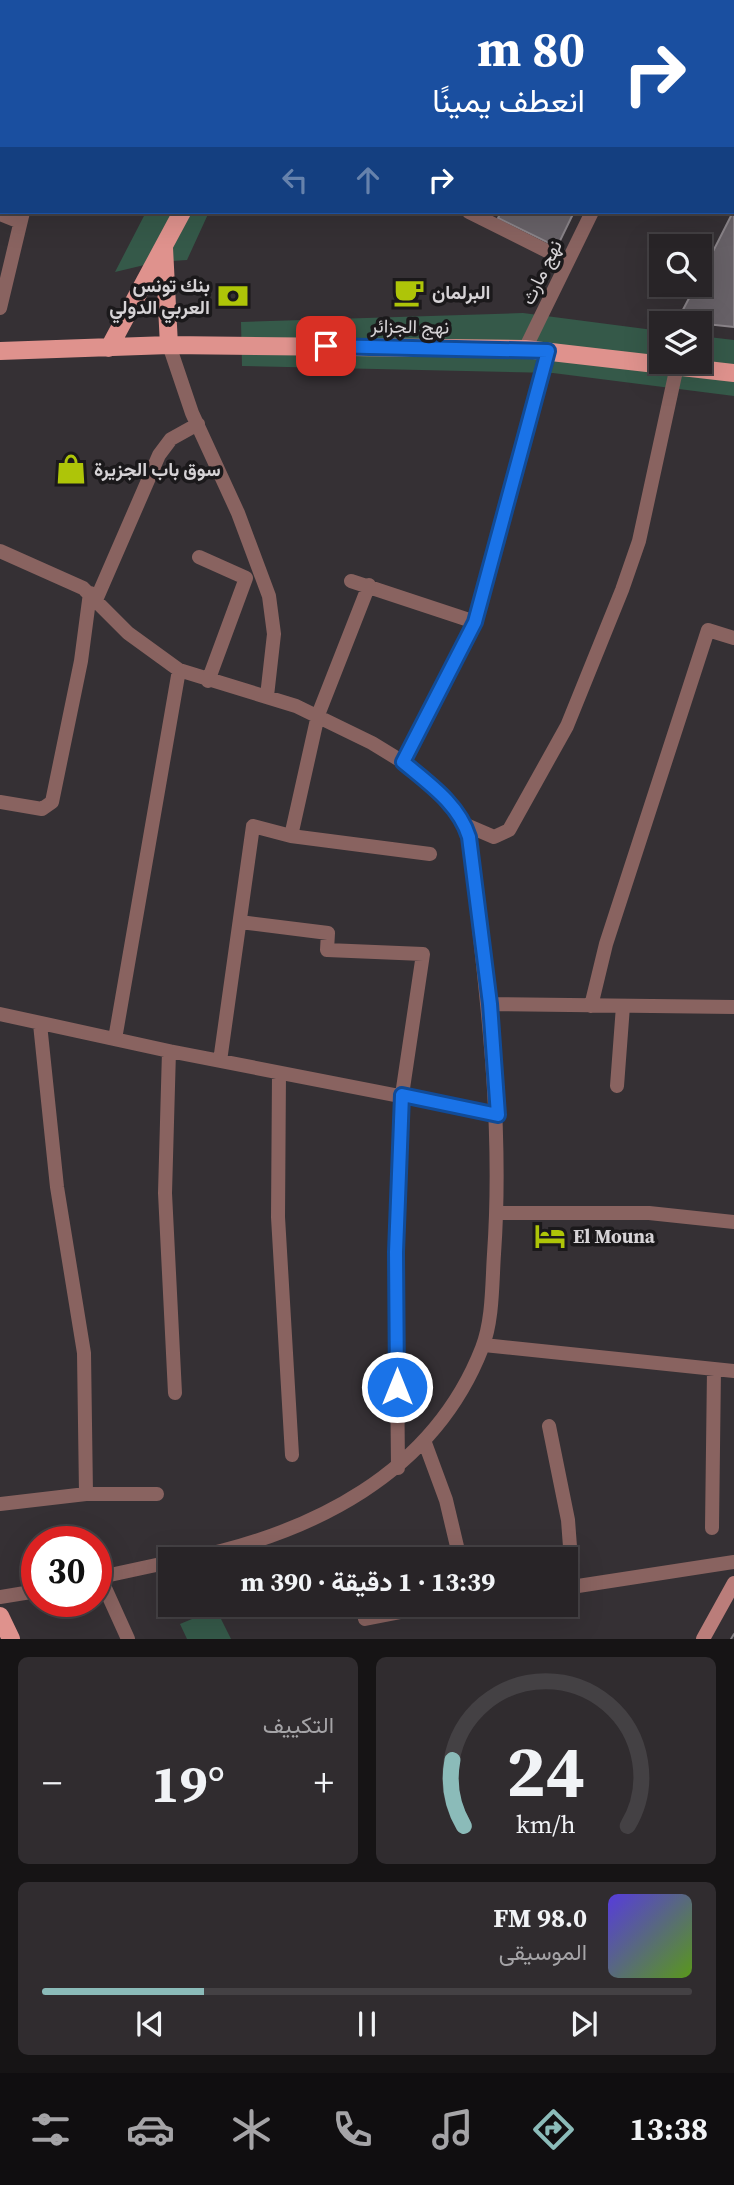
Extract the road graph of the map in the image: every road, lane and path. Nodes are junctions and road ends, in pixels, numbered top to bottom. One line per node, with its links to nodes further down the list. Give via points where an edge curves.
1 (0, 214): 5 (street)
2 (181, 214): 6 (main road)
3 (473, 214): 7 (street)
4 (591, 214): 7 (street, نهج مارث)
5 (22, 217): 8 (street)
6 (164, 248): 9 (main road); 10 (main road)
7 (567, 261): 11 (street, نهج مارث)
8 (0, 308)
9 (169, 345): 10 (main road, نهج الجزائر); 11 (main road, نهج الجزائر); 18 (street)
10 (109, 348): 12 (main road, نهج الجزائر)
11 (525, 349): 13 (main road, نهج الجزائر)
12 (0, 351)
13 (548, 351): 14 (main road, نهج الجزائر); 24 (street)
14 (649, 363)
15 (712, 370): 16 (main road, نهج الجزائر)
16 (734, 373)
17 (675, 374): 32 (street, via 639,541 567,726 509,830 494,837)
18 (198, 424): 23 (street, via 171,439 159,455); 28 (street, via 270,596 274,634)
19 (0, 551): 23 (street, via 75,583)
20 (199, 557): 27 (street, via 246,578)
21 (351, 581): 22 (street)
22 (369, 585): 24 (street); 29 (street)
23 (93, 596): 26 (street, via 128,633); 31 (street, via 52,802 42,809)
24 (475, 622): 30 (street)
25 (734, 638): 37 (street, via 708,630 606,944)
26 (179, 670): 27 (street); 42 (street)
27 (208, 681): 28 (street)
28 (267, 696): 29 (street)
29 (318, 715): 30 (street); 33 (street)
30 (403, 762): 32 (street, via 445,798)
31 (0, 802)
32 (466, 825): 36 (street)
33 (291, 836): 34 (street); 35 (street, via 253,826)
34 (430, 854)
35 (240, 922): 44 (street); 47 (street, via 328,933 327,950 423,954)
36 (490, 1004): 37 (street); 48 (street)
37 (591, 1006): 38 (street)
38 (623, 1006): 39 (street); 46 (street)
39 (734, 1007)
40 (0, 1014): 41 (street)
41 (40, 1024): 42 (street); 59 (street, via 57,1187 84,1353)
42 (115, 1040): 43 (street)
43 (169, 1051): 44 (street); 54 (street, via 165,1193)
44 (220, 1061): 45 (street)
45 (279, 1073): 47 (street); 57 (street, via 278,1217)
46 (617, 1086)
47 (402, 1095): 48 (street); 58 (street, via 396,1252)
48 (498, 1115): 49 (street)
49 (497, 1213): 50 (street, via 649,1213); 51 (street)
50 (734, 1222)
51 (484, 1345): 52 (street); 56 (street, via 461,1392)
52 (714, 1369): 53 (street); 62 (street)
53 (734, 1371)
54 (175, 1393)
55 (549, 1426): 65 (street, via 568,1520)
56 (425, 1443): 58 (street); 64 (street)
57 (292, 1455)
58 (398, 1468): 63 (street, via 283,1533)
59 (86, 1494): 60 (street); 61 (street)
60 (157, 1494)
61 (0, 1504)
62 (712, 1528)
63 (231, 1547)
64 (457, 1547)
65 (568, 1547)
66 (734, 1562): 70 (street)
67 (158, 1564): 68 (street)
68 (112, 1574)
69 (734, 1583): 79 (street)
70 (578, 1586)
71 (21, 1594): 72 (street)
72 (0, 1597)
73 (112, 1606): 78 (street)
74 (0, 1616): 77 (main road)
75 (375, 1617): 76 (street)
76 (365, 1619)
77 (11, 1639)
78 (128, 1639)
79 (703, 1639)

